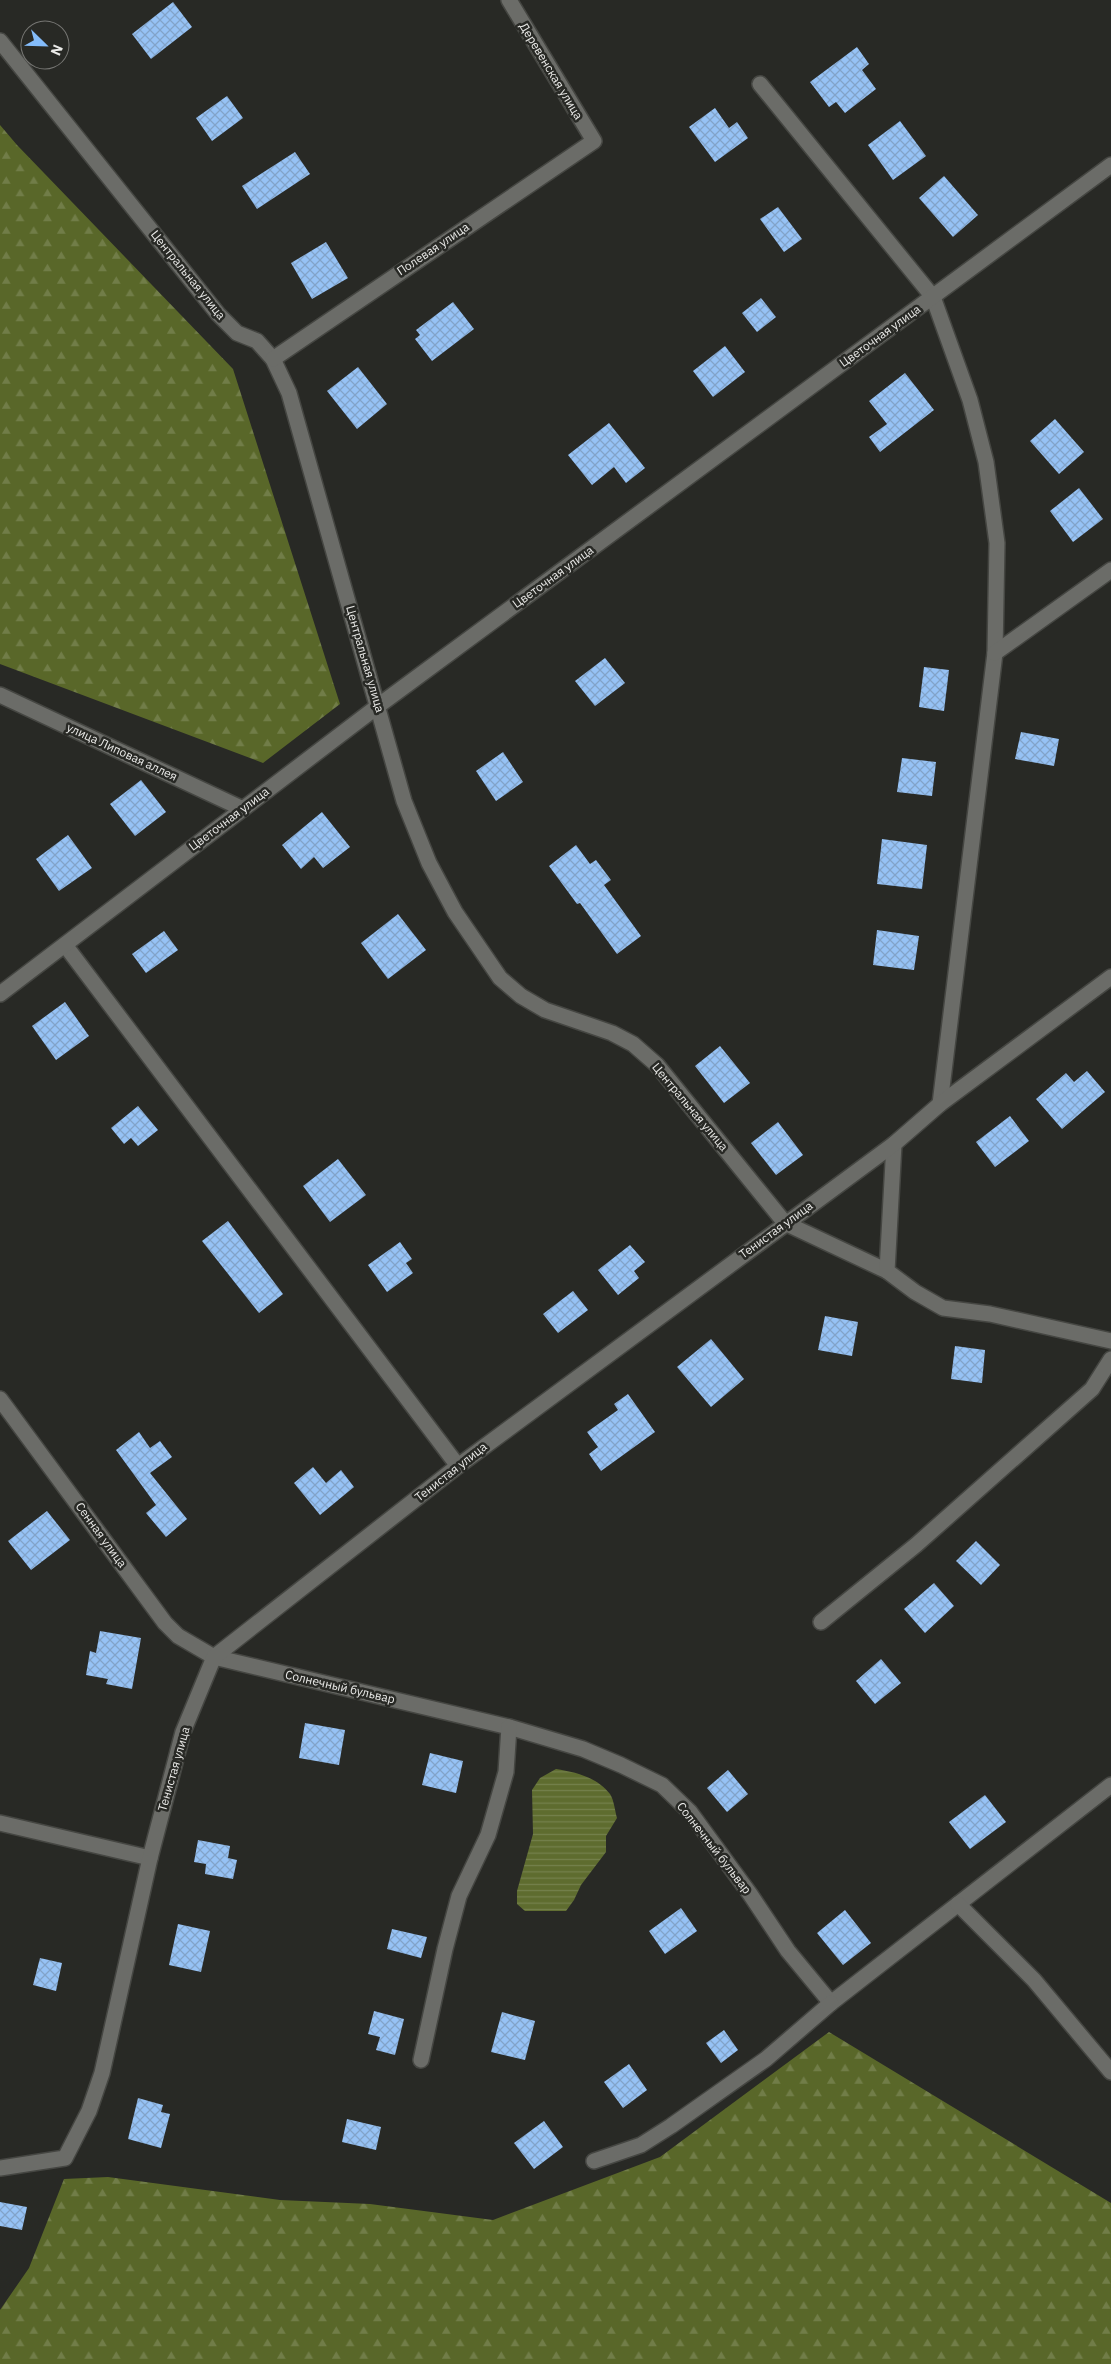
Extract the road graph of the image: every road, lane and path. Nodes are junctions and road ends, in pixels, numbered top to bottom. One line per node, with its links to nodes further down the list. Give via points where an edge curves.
1 (509, 0): 4 (street, Деревенская улица)
2 (0, 41): 7 (street, Центральная улица, via 218,314 237,333 257,341)
3 (760, 84): 6 (street)
4 (594, 141): 7 (street, Полевая улица)
5 (1111, 165): 6 (street, Цветочная улица)
6 (933, 297): 9 (street, via 970,400 986,462 997,542); 11 (street, Цветочная улица)
7 (273, 359): 11 (street, Центральная улица, via 290,394)
8 (1111, 570): 9 (street)
9 (995, 653): 16 (street)
10 (0, 696): 12 (street, улица Липовая аллея)
11 (378, 706): 12 (street, Цветочная улица); 18 (street, Центральная улица, via 404,801 429,863 455,912 500,978 545,1010 612,1033 633,1044 657,1066)
12 (244, 808): 13 (street, Цветочная улица)
13 (65, 945): 15 (street, Цветочная улица); 23 (street)
14 (1111, 977): 16 (street, Тенистая улица)
15 (0, 994)
16 (940, 1104): 17 (street, Тенистая улица)
17 (894, 1144): 18 (street, Тенистая улица); 19 (street)
18 (785, 1223): 19 (street); 23 (street, Тенистая улица)
19 (887, 1271): 20 (street, via 943,1308 990,1314)
20 (1111, 1340)
21 (1111, 1359): 24 (street, via 1092,1389 916,1544)
22 (0, 1399): 25 (street, Сенная улица, via 166,1623 178,1636)
23 (458, 1466): 25 (street, Тенистая улица)
24 (821, 1622)
25 (214, 1657): 26 (street, Солнечный бульвар); 29 (street, Тенистая улица, via 183,1732)
26 (510, 1727): 31 (street, Солнечный бульвар, via 583,1749 662,1785 690,1812 788,1951); 32 (street, via 506,1772 488,1834 459,1896)
27 (1111, 1785): 30 (street)
28 (0, 1823): 29 (street)
29 (150, 1858): 35 (street, Тенистая улица, via 102,2073 89,2111 65,2158)
30 (958, 1904): 31 (street); 33 (street, via 1034,1980)
31 (830, 2003): 34 (street, via 766,2059 671,2126 640,2145)
32 (420, 2060)
33 (1111, 2072)
34 (594, 2161)
35 (0, 2168)

